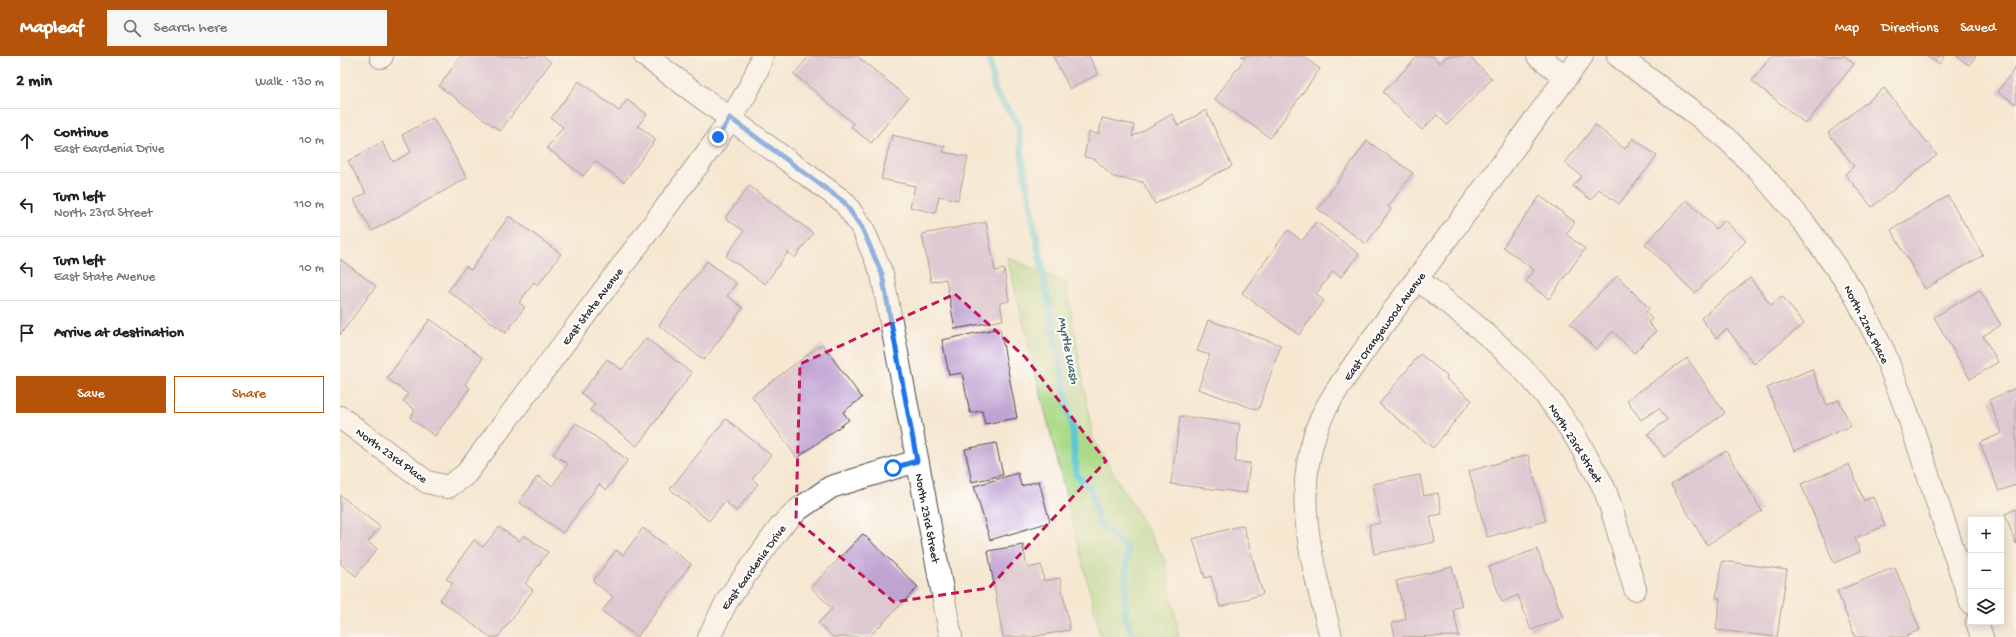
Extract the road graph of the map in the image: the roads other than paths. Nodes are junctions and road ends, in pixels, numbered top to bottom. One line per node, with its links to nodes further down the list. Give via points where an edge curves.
1 (645, 56): 7 (street, North 23rd Street)
2 (762, 56): 7 (street, East State Avenue, via 758,72 746,96)
3 (1538, 56): 6 (street)
4 (1582, 56): 6 (street, East Orangewood Avenue)
5 (1618, 56): 13 (street, North 22nd Place, via 1728,140 1761,173 1805,224 1854,293 1884,352 1904,404)
6 (1566, 77): 8 (street, East Orangewood Avenue)
7 (730, 118): 10 (street, North 23rd Street, via 844,202 862,228 882,274); 11 (street, East State Avenue, via 466,474)
8 (1418, 280): 12 (street, North 23rd Street, via 1469,318 1514,359 1557,409 1605,492); 17 (street, East Orangewood Avenue, via 1336,391 1316,430 1304,476 1305,516 1314,570)
9 (340, 417): 11 (street, North 23rd Place, via 427,482)
10 (917, 461): 15 (street, East Gardenia Drive, via 830,487 799,509 781,526 728,599); 16 (street, North 23rd Street)
11 (448, 487)
12 (1635, 589)
13 (1968, 594)
14 (1978, 625): 18 (street)
15 (709, 637)
16 (951, 637)
17 (1331, 637)
18 (1982, 637)

